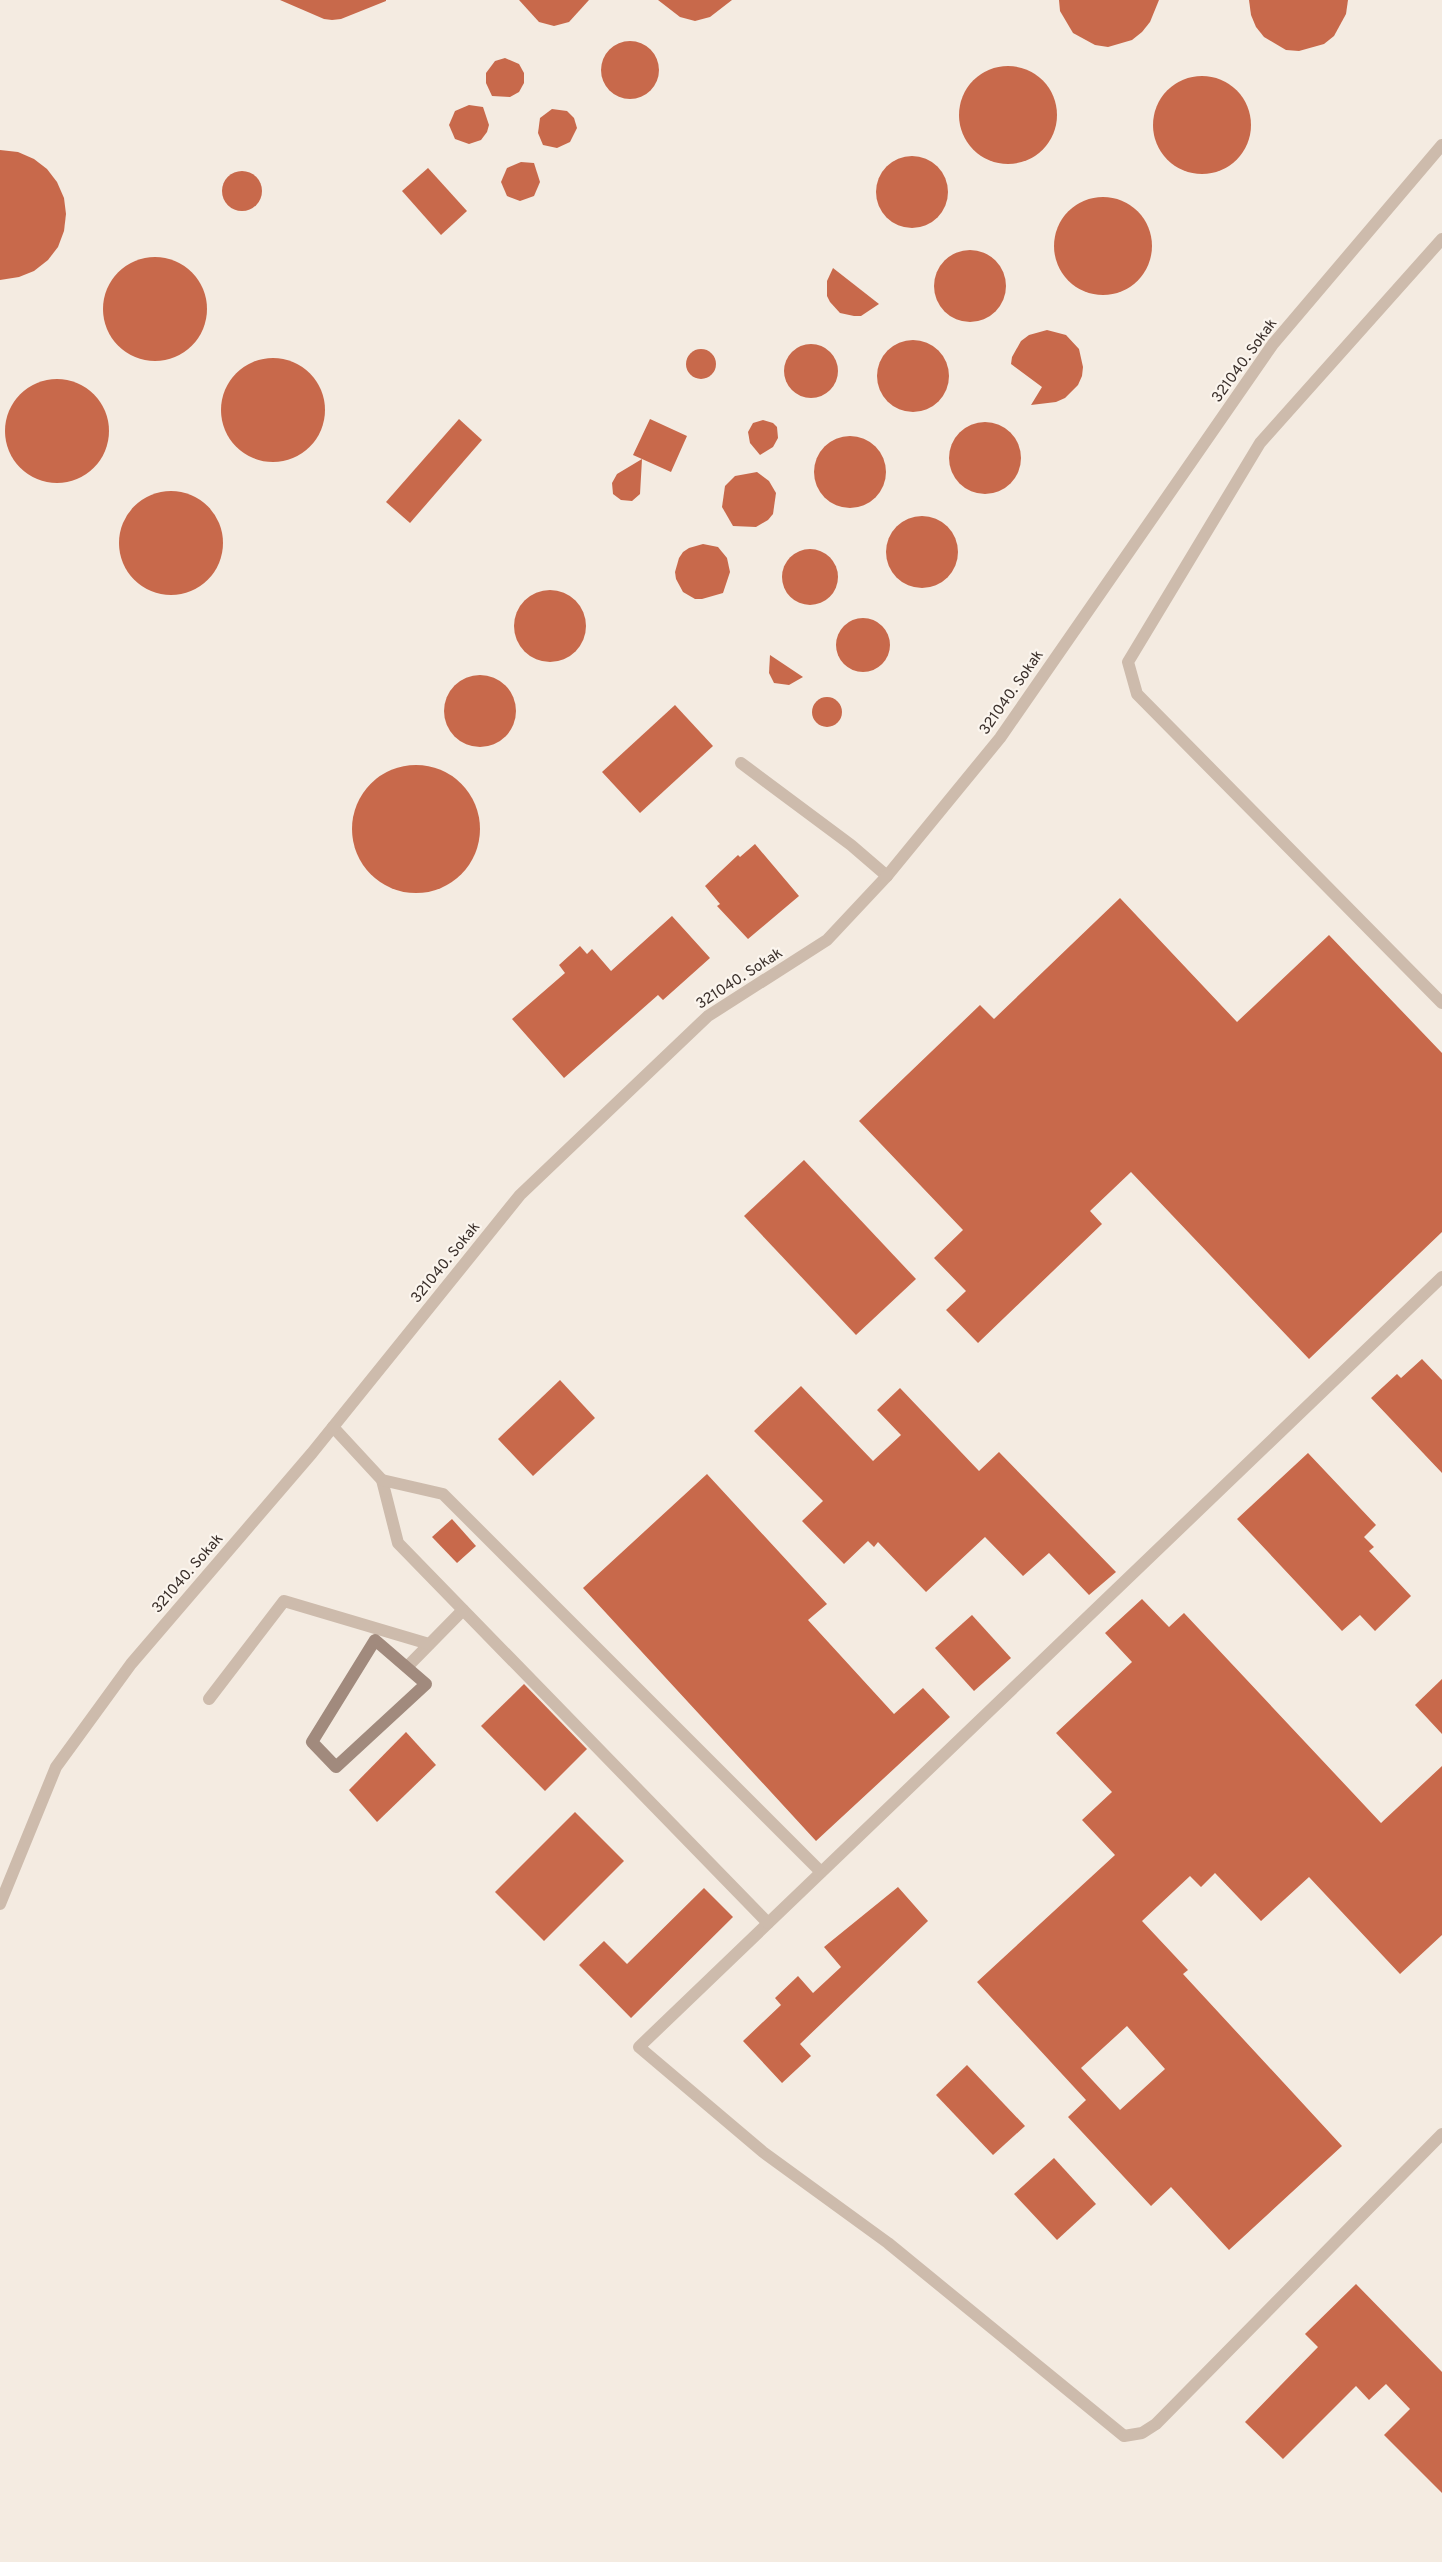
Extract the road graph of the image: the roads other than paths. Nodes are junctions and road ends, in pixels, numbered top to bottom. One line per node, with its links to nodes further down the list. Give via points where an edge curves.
1 (1442, 145): 4 (street, 321040. Sokak, via 1273,344 1000,738)
2 (1442, 240): 5 (street, via 1260,443 1128,662 1137,694)
3 (741, 763): 4 (street)
4 (887, 876): 7 (street, 321040. Sokak, via 827,940 708,1016 520,1195)
5 (1442, 1003)
6 (1442, 1277): 13 (street)
7 (333, 1428): 8 (street); 14 (street, 321040. Sokak, via 130,1664 56,1766)
8 (382, 1480): 9 (street, via 398,1543); 13 (street, via 443,1494)
9 (463, 1610): 10 (street); 15 (street)
10 (429, 1644): 11 (street); 12 (street, via 284,1601)
11 (407, 1666): 11 (street, via 375,1640 312,1742 336,1766 426,1684)
12 (209, 1699)
13 (821, 1872): 15 (street)
14 (0, 1904)
15 (768, 1922): 16 (street, via 639,2048 763,2152 888,2243 1124,2436 1142,2433 1156,2424)
16 (1442, 2134)

